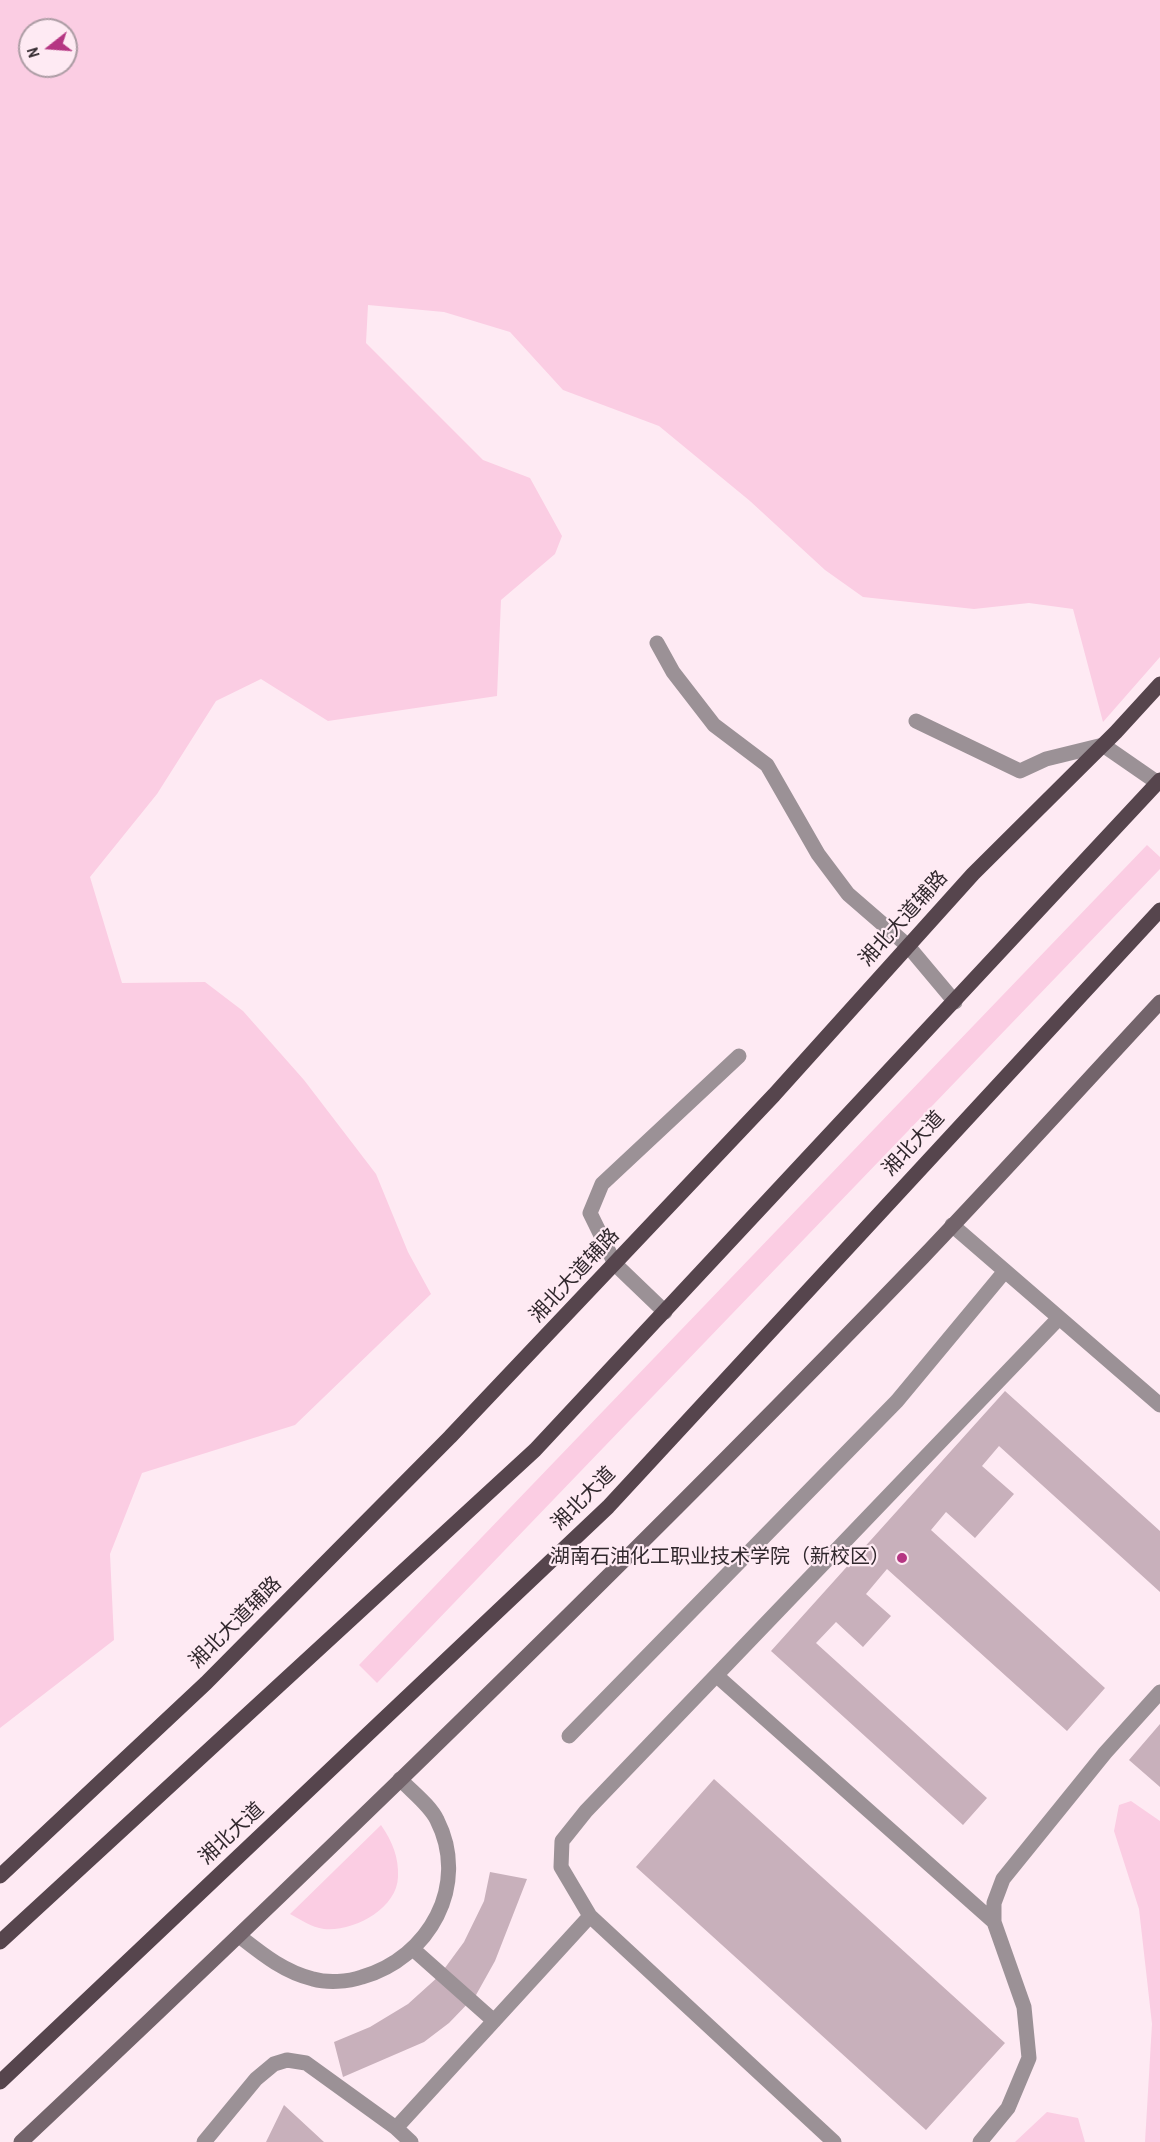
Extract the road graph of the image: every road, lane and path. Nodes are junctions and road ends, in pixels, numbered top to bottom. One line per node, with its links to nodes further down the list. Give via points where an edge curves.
1 (657, 643): 7 (street, via 673,672 714,725 767,765 818,854 848,894)
2 (1160, 684): 4 (main road, 湘北大道辅路)
3 (916, 721): 4 (street, via 1020,771 1046,759)
4 (1103, 746): 5 (street); 7 (main road, 湘北大道辅路, via 973,874)
5 (1159, 782): 8 (main road)
6 (1160, 910): 28 (main road, 湘北大道, via 608,1507)
7 (908, 946): 8 (street); 12 (main road, 湘北大道辅路)
8 (955, 1002): 14 (main road)
9 (1160, 1002): 11 (main road)
10 (739, 1056): 12 (street, via 602,1184 590,1213)
11 (952, 1226): 13 (street); 20 (main road, via 581,1603)
12 (615, 1264): 14 (street); 21 (main road, 湘北大道辅路, via 214,1675)
13 (1005, 1271): 15 (street); 19 (street, via 897,1401)
14 (665, 1312): 25 (main road, via 536,1450)
15 (1059, 1318): 16 (street); 17 (street)
16 (1160, 1405)
17 (717, 1676): 22 (street, via 586,1811 562,1841 561,1867); 23 (street)
18 (1160, 1692): 23 (street, via 1003,1879 994,1904)
19 (569, 1736)
20 (400, 1779): 24 (main road); 26 (street, via 436,1818 447,1852 443,1900 435,1922)
21 (0, 1876)
22 (590, 1916): 27 (street); 33 (street)
23 (994, 1922): 34 (street, via 1024,2007 1029,2058 1008,2108)
24 (238, 1936): 26 (street, via 282,1968 315,1980 351,1981 385,1971); 30 (main road)
25 (0, 1942)
26 (414, 1950): 27 (street)
27 (494, 2021): 29 (street)
28 (0, 2082)
29 (396, 2128): 31 (street, via 306,2063 287,2060 274,2064 256,2079); 32 (street)
30 (21, 2142)
31 (204, 2142)
32 (411, 2142)
33 (834, 2142)
34 (980, 2142)

